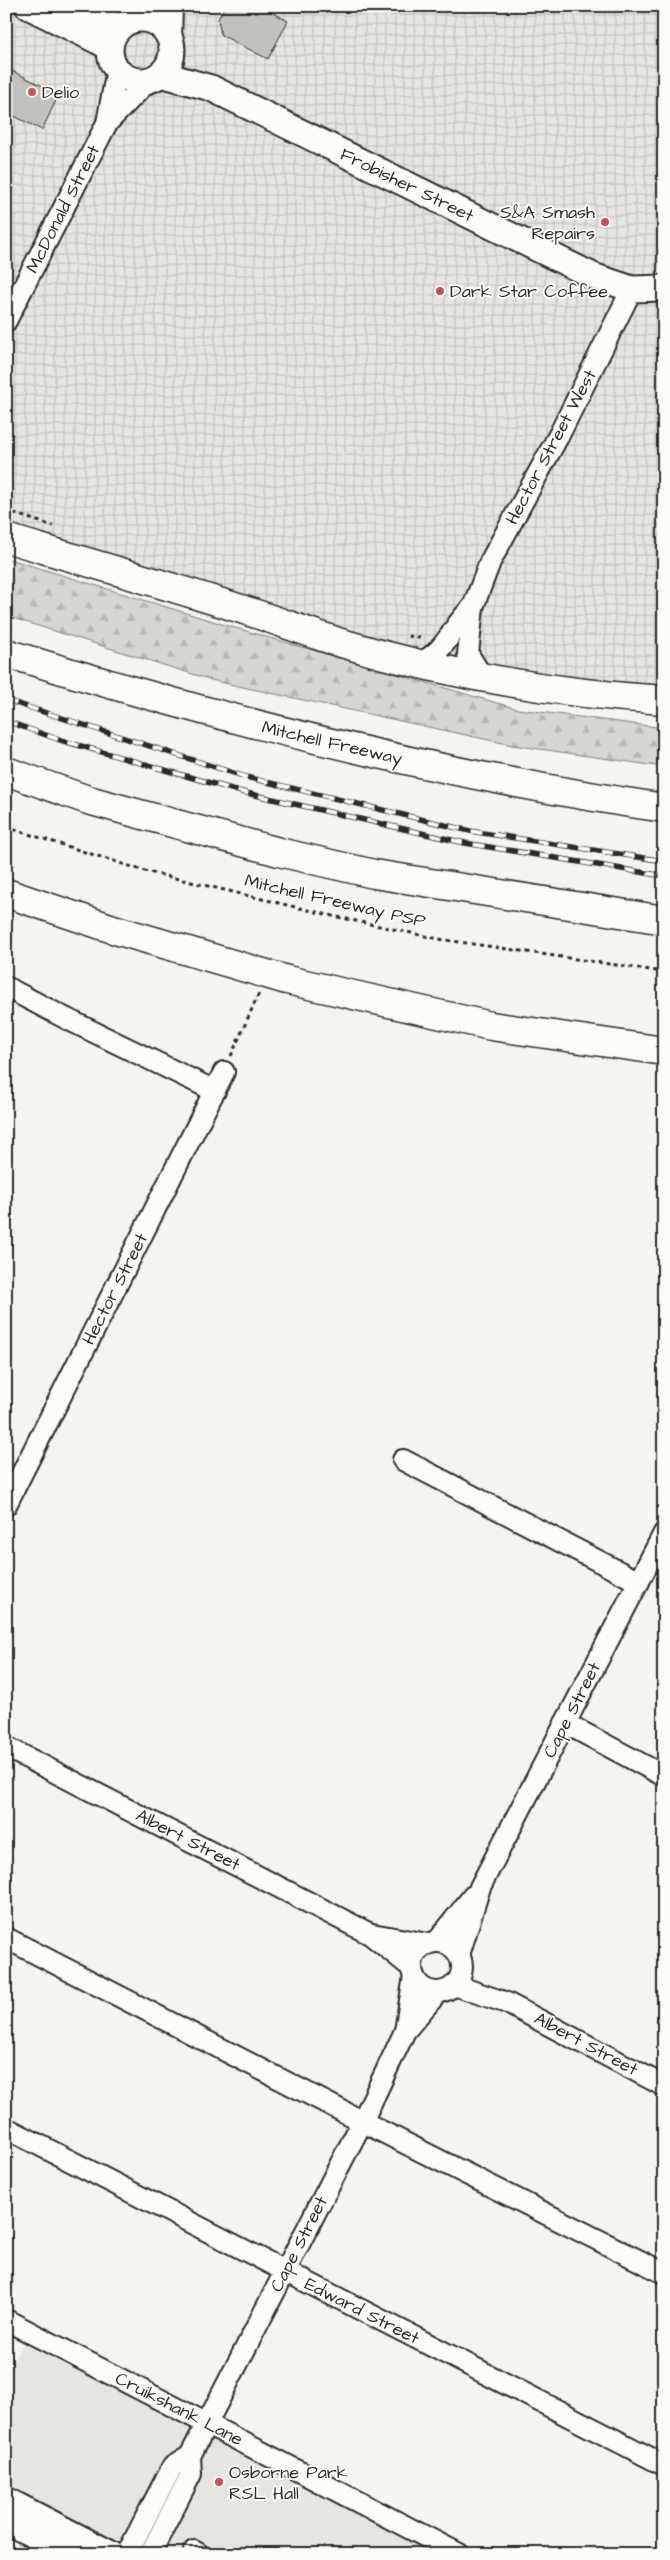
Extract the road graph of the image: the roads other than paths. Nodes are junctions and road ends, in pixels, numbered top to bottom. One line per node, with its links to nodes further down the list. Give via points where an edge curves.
1 (28, 6): 4 (main road, Frobisher Street)
2 (70, 6): 4 (main road, Frobisher Street)
3 (172, 6): 5 (street)
4 (129, 34): 5 (main road, Frobisher Street, via 159,24); 6 (main road, Frobisher Street, via 131,79); 8 (street, McDonald Street)
5 (171, 46): 6 (main road, via 166,68); 7 (main road, Frobisher Street)
6 (155, 77): 7 (main road, Frobisher Street); 8 (street, McDonald Street)
7 (211, 88): 10 (main road, Frobisher Street, via 593,276)
8 (107, 123): 11 (street, McDonald Street)
9 (664, 288): 10 (main road)
10 (632, 289): 13 (street, Hector Street West, via 490,562)
11 (6, 321)
12 (6, 538): 15 (highway)
13 (473, 607): 15 (street, Hector Street West, via 459,620 446,644); 16 (street, Hector Street West, via 468,654)
14 (6, 653): 19 (highway, Mitchell Freeway, via 184,706 315,740 432,766)
15 (418, 664): 16 (highway)
16 (483, 678): 17 (highway)
17 (664, 700)
18 (6, 771): 21 (highway, via 88,800 374,874)
19 (664, 808)
20 (6, 893): 23 (highway, via 116,930 287,980 491,1026)
21 (664, 920)
22 (6, 986): 25 (street)
23 (664, 1051)
24 (224, 1072): 25 (street, Hector Street)
25 (215, 1091): 27 (street, Hector Street)
26 (402, 1460): 29 (street)
27 (6, 1505)
28 (664, 1533): 29 (street, Cape Street)
29 (639, 1582): 30 (street, Cape Street)
30 (565, 1723): 32 (street); 33 (street, Cape Street)
31 (6, 1747): 34 (street, Albert Street)
32 (664, 1776)
33 (480, 1887): 36 (street, Cape Street); 38 (street, Cape Street)
34 (370, 1934): 36 (street, Albert Street); 37 (street, Albert Street)
35 (6, 1938): 41 (street)
36 (432, 1943): 37 (street, via 420,1949 414,1958); 38 (street, via 446,1943)
37 (413, 1972): 38 (street, via 424,1988); 39 (street, Cape Street)
38 (454, 1975): 39 (street, Cape Street); 40 (street, Albert Street)
39 (405, 2031): 41 (street, Cape Street)
40 (664, 2086)
41 (362, 2122): 43 (street, Cape Street); 44 (street)
42 (6, 2128): 43 (street, Edward Street)
43 (286, 2272): 46 (street, Cape Street); 48 (street, Edward Street)
44 (664, 2273)
45 (6, 2320): 46 (street, Cruikshank Lane)
46 (207, 2423): 47 (street, Cape Street); 55 (street, Cruikshank Lane)
47 (190, 2456): 53 (street, Cape Street, via 172,2467); 54 (street, Cape Street, via 191,2474)
48 (664, 2465)
49 (6, 2500): 52 (main road)
50 (6, 2521): 51 (main road)
51 (71, 2554)
52 (111, 2554)
53 (127, 2554)
54 (150, 2554)
55 (459, 2554)

